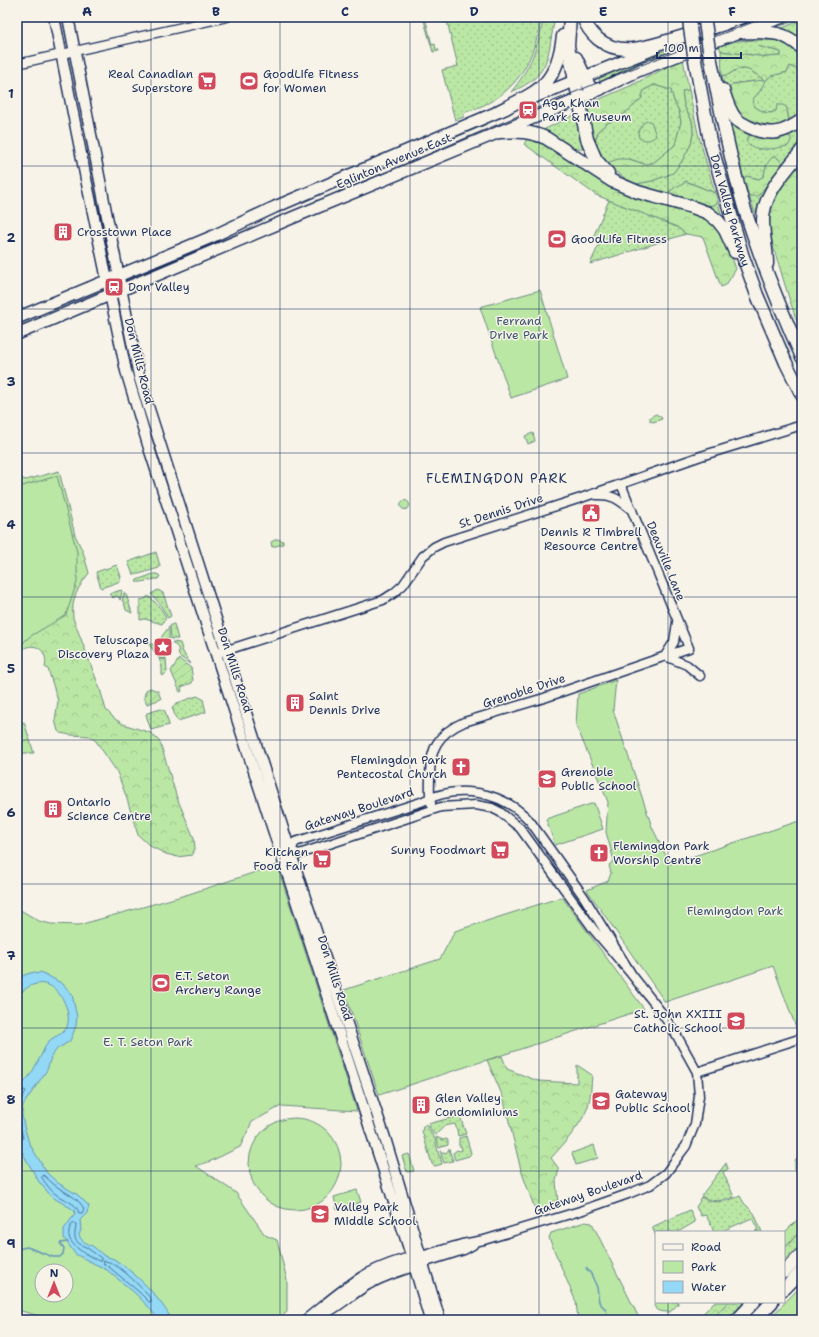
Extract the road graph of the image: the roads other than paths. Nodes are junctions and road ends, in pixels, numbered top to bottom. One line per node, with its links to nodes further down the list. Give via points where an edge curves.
1 (54, 17): 15 (main road, Don Mills Road)
2 (68, 17): 14 (main road, Don Mills Road)
3 (227, 17): 14 (street)
4 (583, 17): 10 (highway, via 587,28 604,44 628,50)
5 (743, 17): 10 (main road, Eglinton Avenue East)
6 (783, 17): 11 (main road, Eglinton Avenue East)
7 (568, 20): 17 (highway); 20 (highway, via 558,61 549,79 538,91)
8 (705, 20): 13 (highway, Don Valley Parkway, bridge)
9 (689, 22): 25 (highway, Don Valley Parkway, bridge, via 710,141)
10 (724, 24): 17 (main road, Eglinton Avenue East)
11 (739, 32): 12 (highway, via 781,34); 18 (main road, Eglinton Avenue East, via 640,70)
12 (802, 48)
13 (710, 50): 21 (highway, via 729,109 736,120 759,132 768,133 780,131); 27 (highway, Don Valley Parkway, via 730,152 744,206)
14 (74, 51): 15 (street); 26 (main road, Don Mills Road)
15 (62, 54): 16 (street); 28 (main road, Don Mills Road)
16 (17, 64)
17 (579, 79): 18 (highway, via 590,88); 19 (highway); 20 (main road, Eglinton Avenue East)
18 (600, 89): 19 (main road, Eglinton Avenue East)
19 (579, 99): 22 (main road, Eglinton Avenue East); 24 (highway, via 587,139 596,160 605,171)
20 (499, 111): 26 (main road, Eglinton Avenue East)
21 (802, 120)
22 (500, 132): 24 (highway, via 526,131 546,138); 29 (main road, Eglinton Avenue East)
23 (802, 150): 27 (highway, via 770,194 765,206 763,219)
24 (627, 188): 25 (highway, via 708,213 725,230 737,258)
25 (749, 274): 34 (highway, Don Valley Parkway)
26 (118, 275): 28 (main road, Eglinton Avenue East); 29 (main road, Don Mills Road)
27 (768, 275): 33 (highway, Don Valley Parkway)
28 (107, 280): 30 (main road, Don Mills Road); 31 (main road, Eglinton Avenue East)
29 (121, 290): 30 (main road, Eglinton Avenue East); 41 (main road, Don Mills Road, via 139,376)
30 (110, 294): 32 (main road, Eglinton Avenue East); 41 (main road, Don Mills Road, via 126,371 147,441)
31 (17, 318)
32 (17, 334)
33 (802, 357)
34 (802, 395)
35 (802, 425): 36 (street, St Dennis Drive)
36 (621, 484): 37 (street, St Dennis Drive); 38 (street, Deauville Lane)
37 (581, 498): 38 (street, via 608,495); 41 (street, St Dennis Drive, via 439,545 423,556 400,588 383,600)
38 (633, 511): 39 (street, Deauville Lane)
39 (677, 622): 40 (street, Deauville Lane); 42 (street, via 674,642)
40 (688, 648): 42 (street, Grenoble Drive)
41 (222, 652): 48 (main road, Don Mills Road); 55 (main road, Don Mills Road)
42 (665, 656): 43 (street, via 687,665); 44 (street, Grenoble Drive, via 452,728 438,742 431,756)
43 (700, 676)
44 (430, 798): 45 (street, Grenoble Drive); 46 (street, Gateway Boulevard); 49 (street, Gateway Boulevard, via 445,793 462,792 484,794 510,804 526,816)
45 (432, 809): 47 (street, Gateway Boulevard); 50 (street, Gateway Boulevard, via 476,805 500,812 520,828)
46 (341, 828): 47 (street); 48 (street, Gateway Boulevard, via 295,842)
47 (346, 838): 48 (street, Gateway Boulevard, via 299,854)
48 (291, 851): 55 (main road, Don Mills Road, via 382,1127)
49 (562, 865): 50 (street); 51 (street, Gateway Boulevard)
50 (552, 872): 51 (street, Gateway Boulevard, via 594,930)
51 (632, 975): 53 (street, Gateway Boulevard, via 676,1034)
52 (802, 1038): 53 (street)
53 (697, 1072): 55 (street, Gateway Boulevard, via 699,1096 695,1124 686,1146 666,1173 650,1185 580,1211 482,1241 464,1250)
54 (802, 1254): 56 (highway)
55 (417, 1260): 61 (main road, via 390,1264 365,1276); 62 (main road, via 368,1284 325,1314); 63 (main road, Don Mills Road); 64 (main road, Don Mills Road)
56 (785, 1271)
57 (802, 1271): 58 (highway)
58 (785, 1288)
59 (753, 1303): 65 (highway)
60 (771, 1303): 66 (highway)
61 (306, 1320)
62 (310, 1320)
63 (430, 1320)
64 (440, 1320)
65 (737, 1320)
66 (755, 1320)

